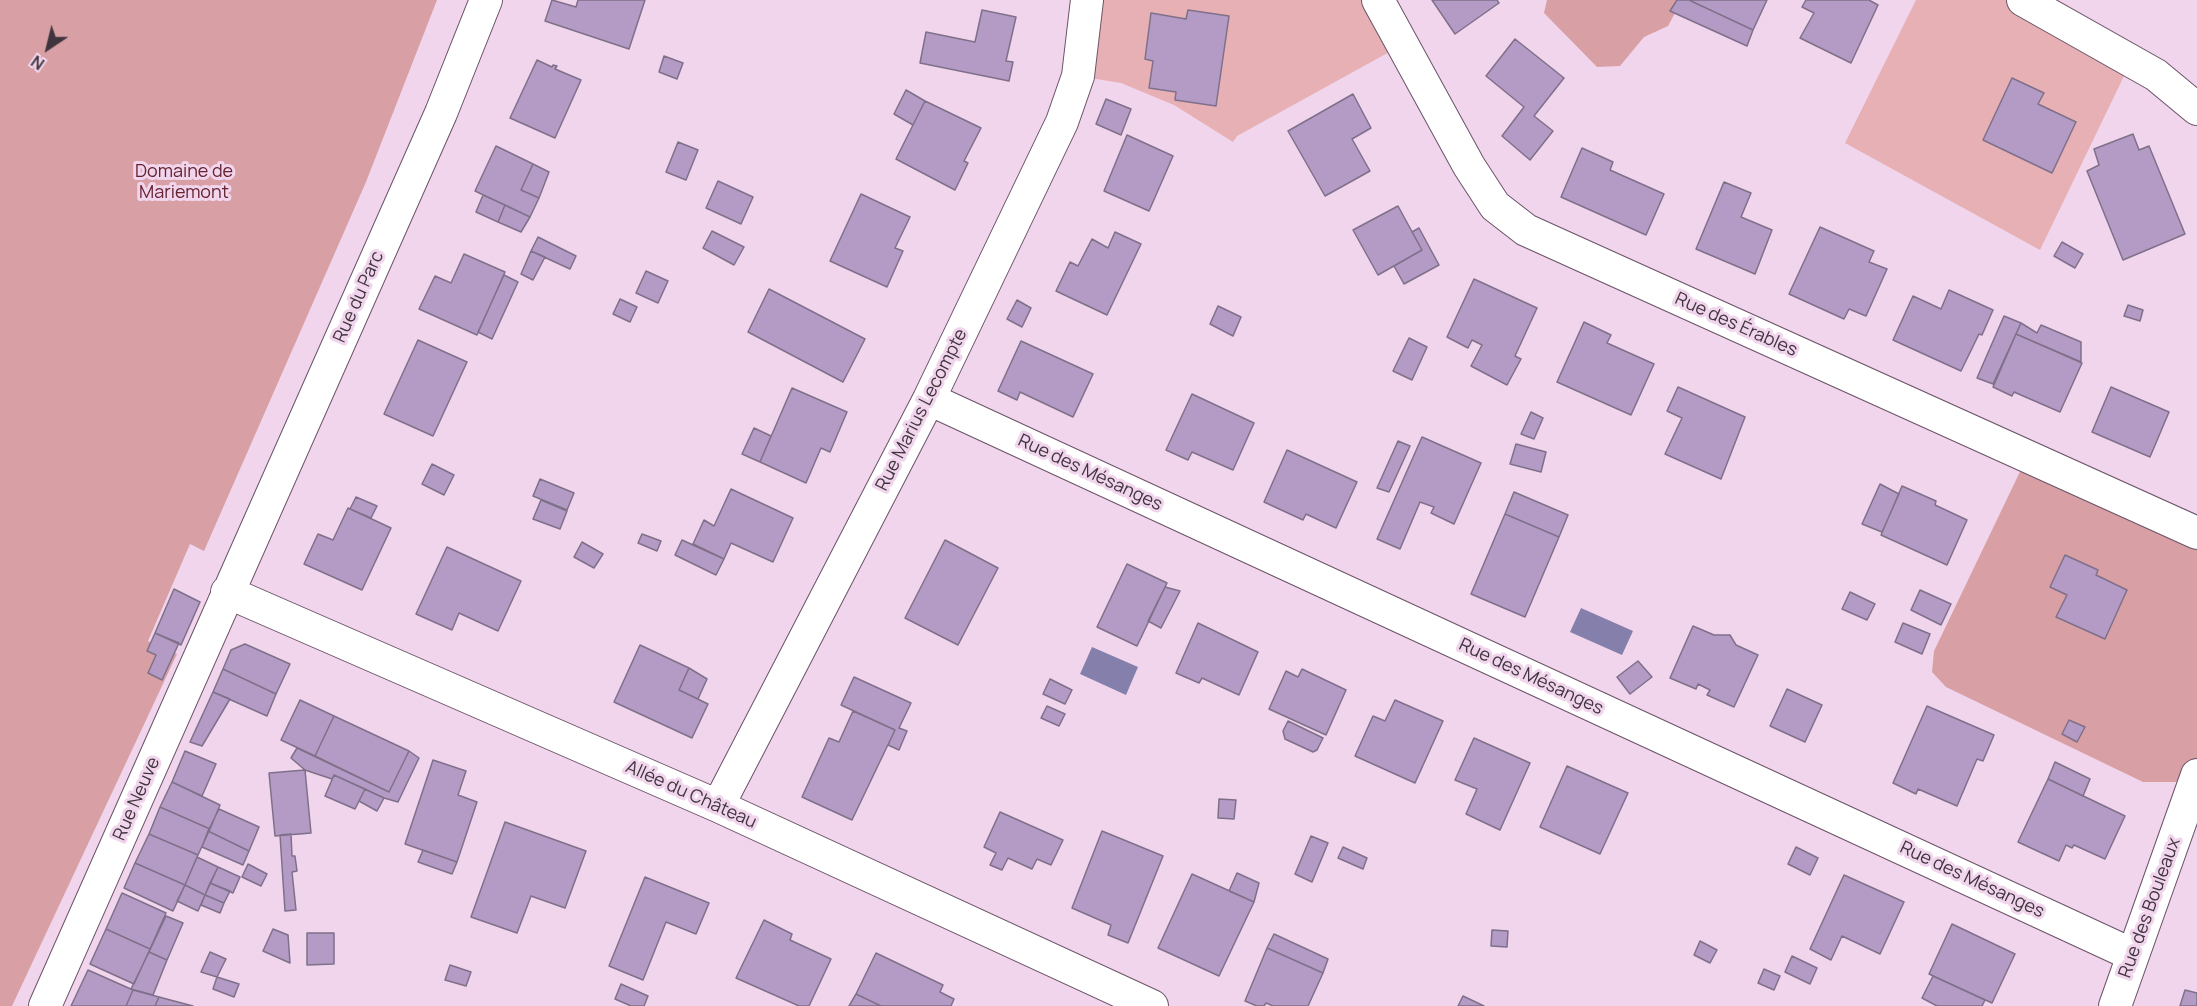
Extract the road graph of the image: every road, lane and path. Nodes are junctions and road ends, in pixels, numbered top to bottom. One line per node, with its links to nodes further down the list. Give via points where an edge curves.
1 (486, 0): 8 (street, Rue du Parc, via 441,113)
2 (1087, 0): 6 (street, Rue Marius Lecompte, via 1078,76 1062,122)
3 (1378, 0): 7 (street, Rue des Érables, via 1469,166 1495,206 1526,230)
4 (2023, 0): 5 (street, via 2156,75)
5 (2197, 109)
6 (929, 399): 10 (street, Rue Marius Lecompte); 11 (street, Rue des Mésanges)
7 (2197, 533)
8 (227, 592): 10 (street, Allée du Château); 12 (street, Rue Neuve)
9 (2197, 775): 11 (street, Rue des Bouleaux)
10 (718, 806): 13 (street, Allée du Château)
11 (2133, 955): 14 (street, Rue des Bouleaux)
12 (45, 1006)
13 (1152, 1006)
14 (2115, 1006)

